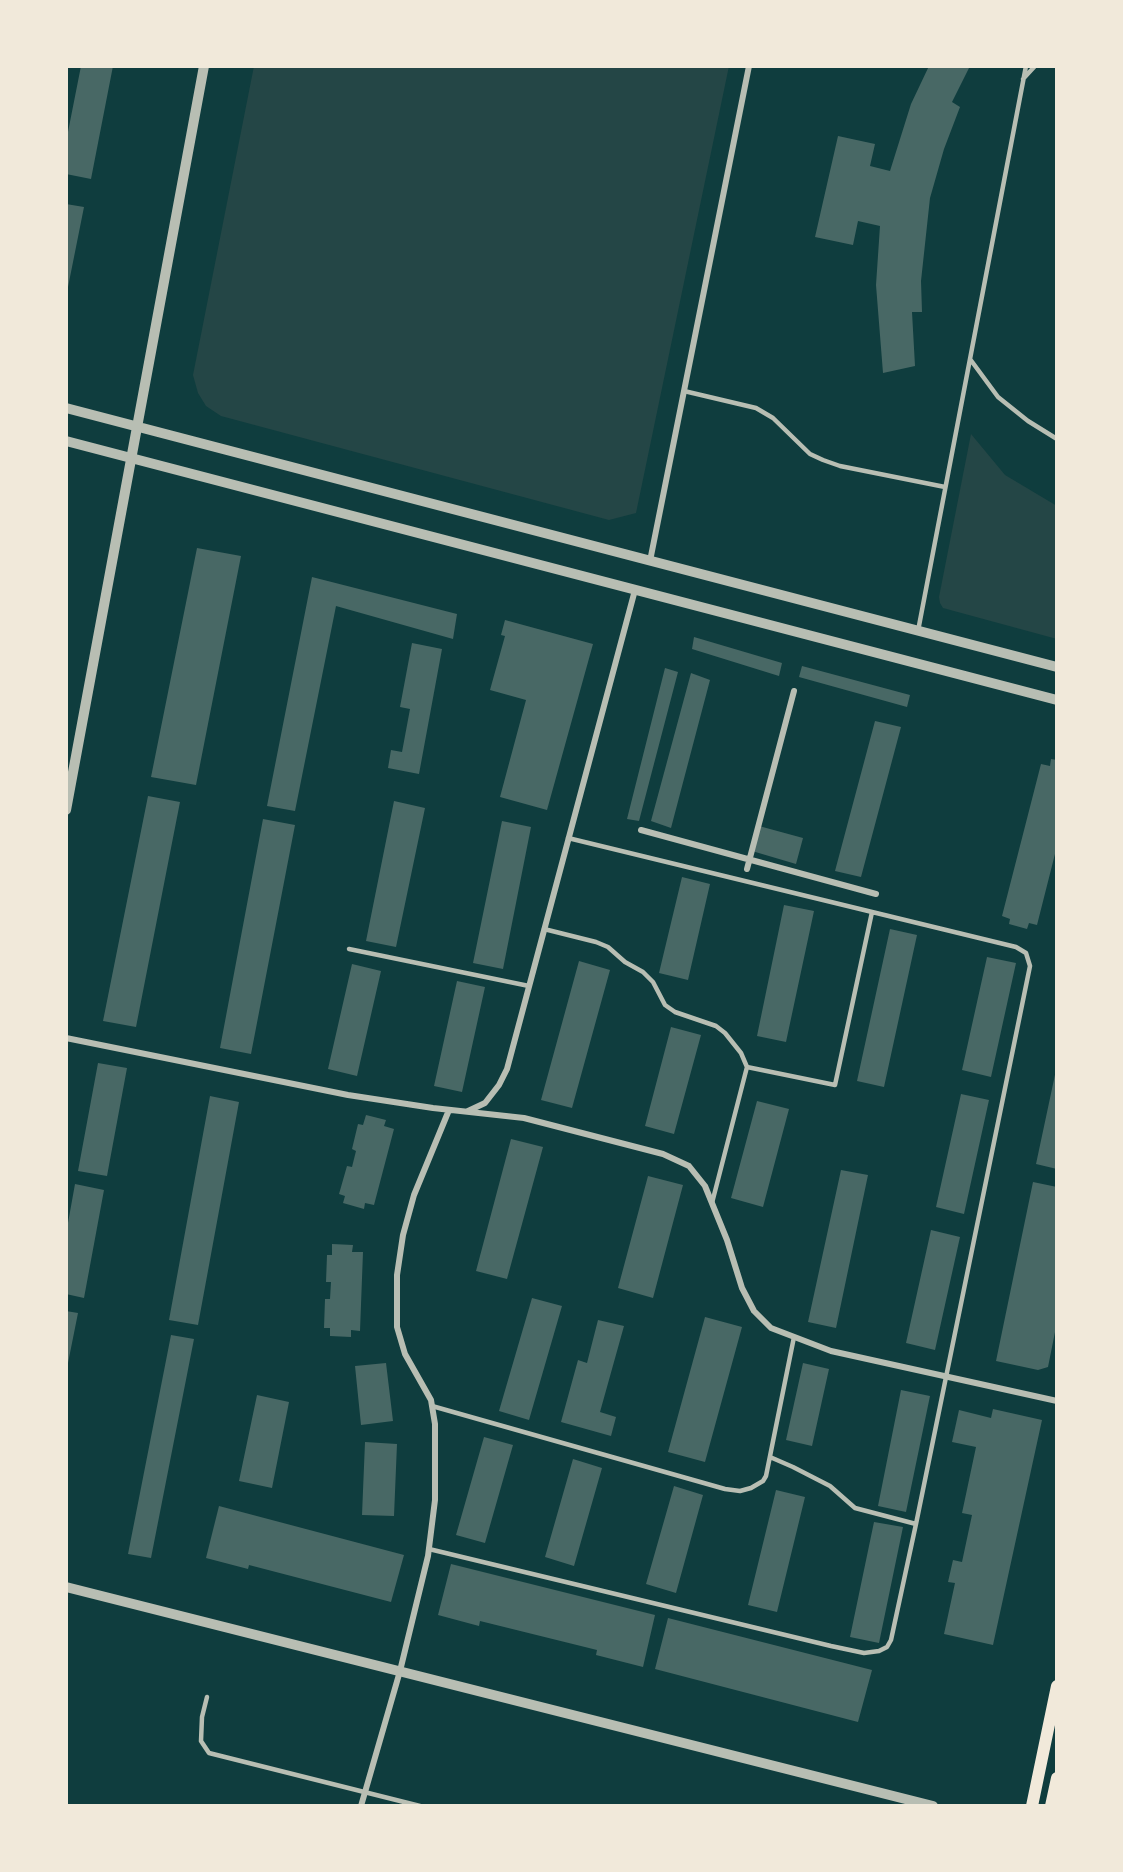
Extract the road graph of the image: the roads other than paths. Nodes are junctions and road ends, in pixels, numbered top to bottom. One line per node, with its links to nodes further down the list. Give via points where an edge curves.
1 (204, 66): 9 (street)
2 (749, 66): 7 (street)
3 (1026, 66): 5 (lane)
4 (1035, 66): 5 (lane)
5 (1023, 79): 6 (lane)
6 (970, 360): 10 (lane, via 998,397); 13 (lane)
7 (684, 391): 13 (lane, via 756,408 773,418 810,454 840,466); 14 (street)
8 (66, 408): 9 (street)
9 (137, 427): 12 (street); 14 (street)
10 (1057, 440)
11 (66, 441): 12 (street)
12 (131, 458): 15 (street); 20 (street)
13 (945, 487): 16 (lane)
14 (650, 561): 16 (street)
15 (635, 590): 19 (street); 22 (street)
16 (918, 631): 17 (street)
17 (1057, 667)
18 (794, 691): 23 (street)
19 (1057, 700)
20 (66, 810)
21 (641, 830): 23 (street)
22 (568, 838): 26 (lane); 27 (street)
23 (750, 860): 24 (street); 25 (street)
24 (747, 869)
25 (876, 894)
26 (872, 912): 31 (lane, via 835,1085); 36 (lane, via 1016,947 1026,953 1030,966)
27 (544, 928): 29 (street); 31 (lane, via 608,948 653,982 664,1005 726,1033)
28 (349, 949): 29 (lane)
29 (529, 986): 33 (street, via 507,1069 485,1103)
30 (66, 1038): 32 (street, via 348,1095)
31 (747, 1067): 34 (lane)
32 (449, 1110): 33 (street); 38 (street, via 414,1195 398,1275 397,1327 405,1354)
33 (467, 1112): 34 (street, via 524,1118 663,1154 689,1166 705,1186)
34 (712, 1203): 35 (street, via 754,1311 771,1328)
35 (794, 1337): 36 (street, via 831,1351); 39 (lane)
36 (944, 1377): 37 (street); 40 (lane)
37 (1057, 1401)
38 (432, 1406): 39 (lane, via 725,1489 740,1491 763,1481); 41 (street, via 435,1500)
39 (770, 1457): 40 (lane, via 830,1486 855,1508)
40 (916, 1524): 41 (lane, via 891,1640 879,1651 864,1653)
41 (429, 1549): 43 (street)
42 (66, 1587): 43 (street)
43 (400, 1671): 47 (street); 50 (street)
44 (1057, 1686): 51 (main road)
45 (207, 1697): 47 (lane, via 201,1741 208,1753)
46 (1057, 1778): 52 (main road)
47 (365, 1792): 48 (street); 49 (lane)
48 (361, 1806)
49 (420, 1806)
50 (933, 1806)
51 (1032, 1806)
52 (1051, 1806)

